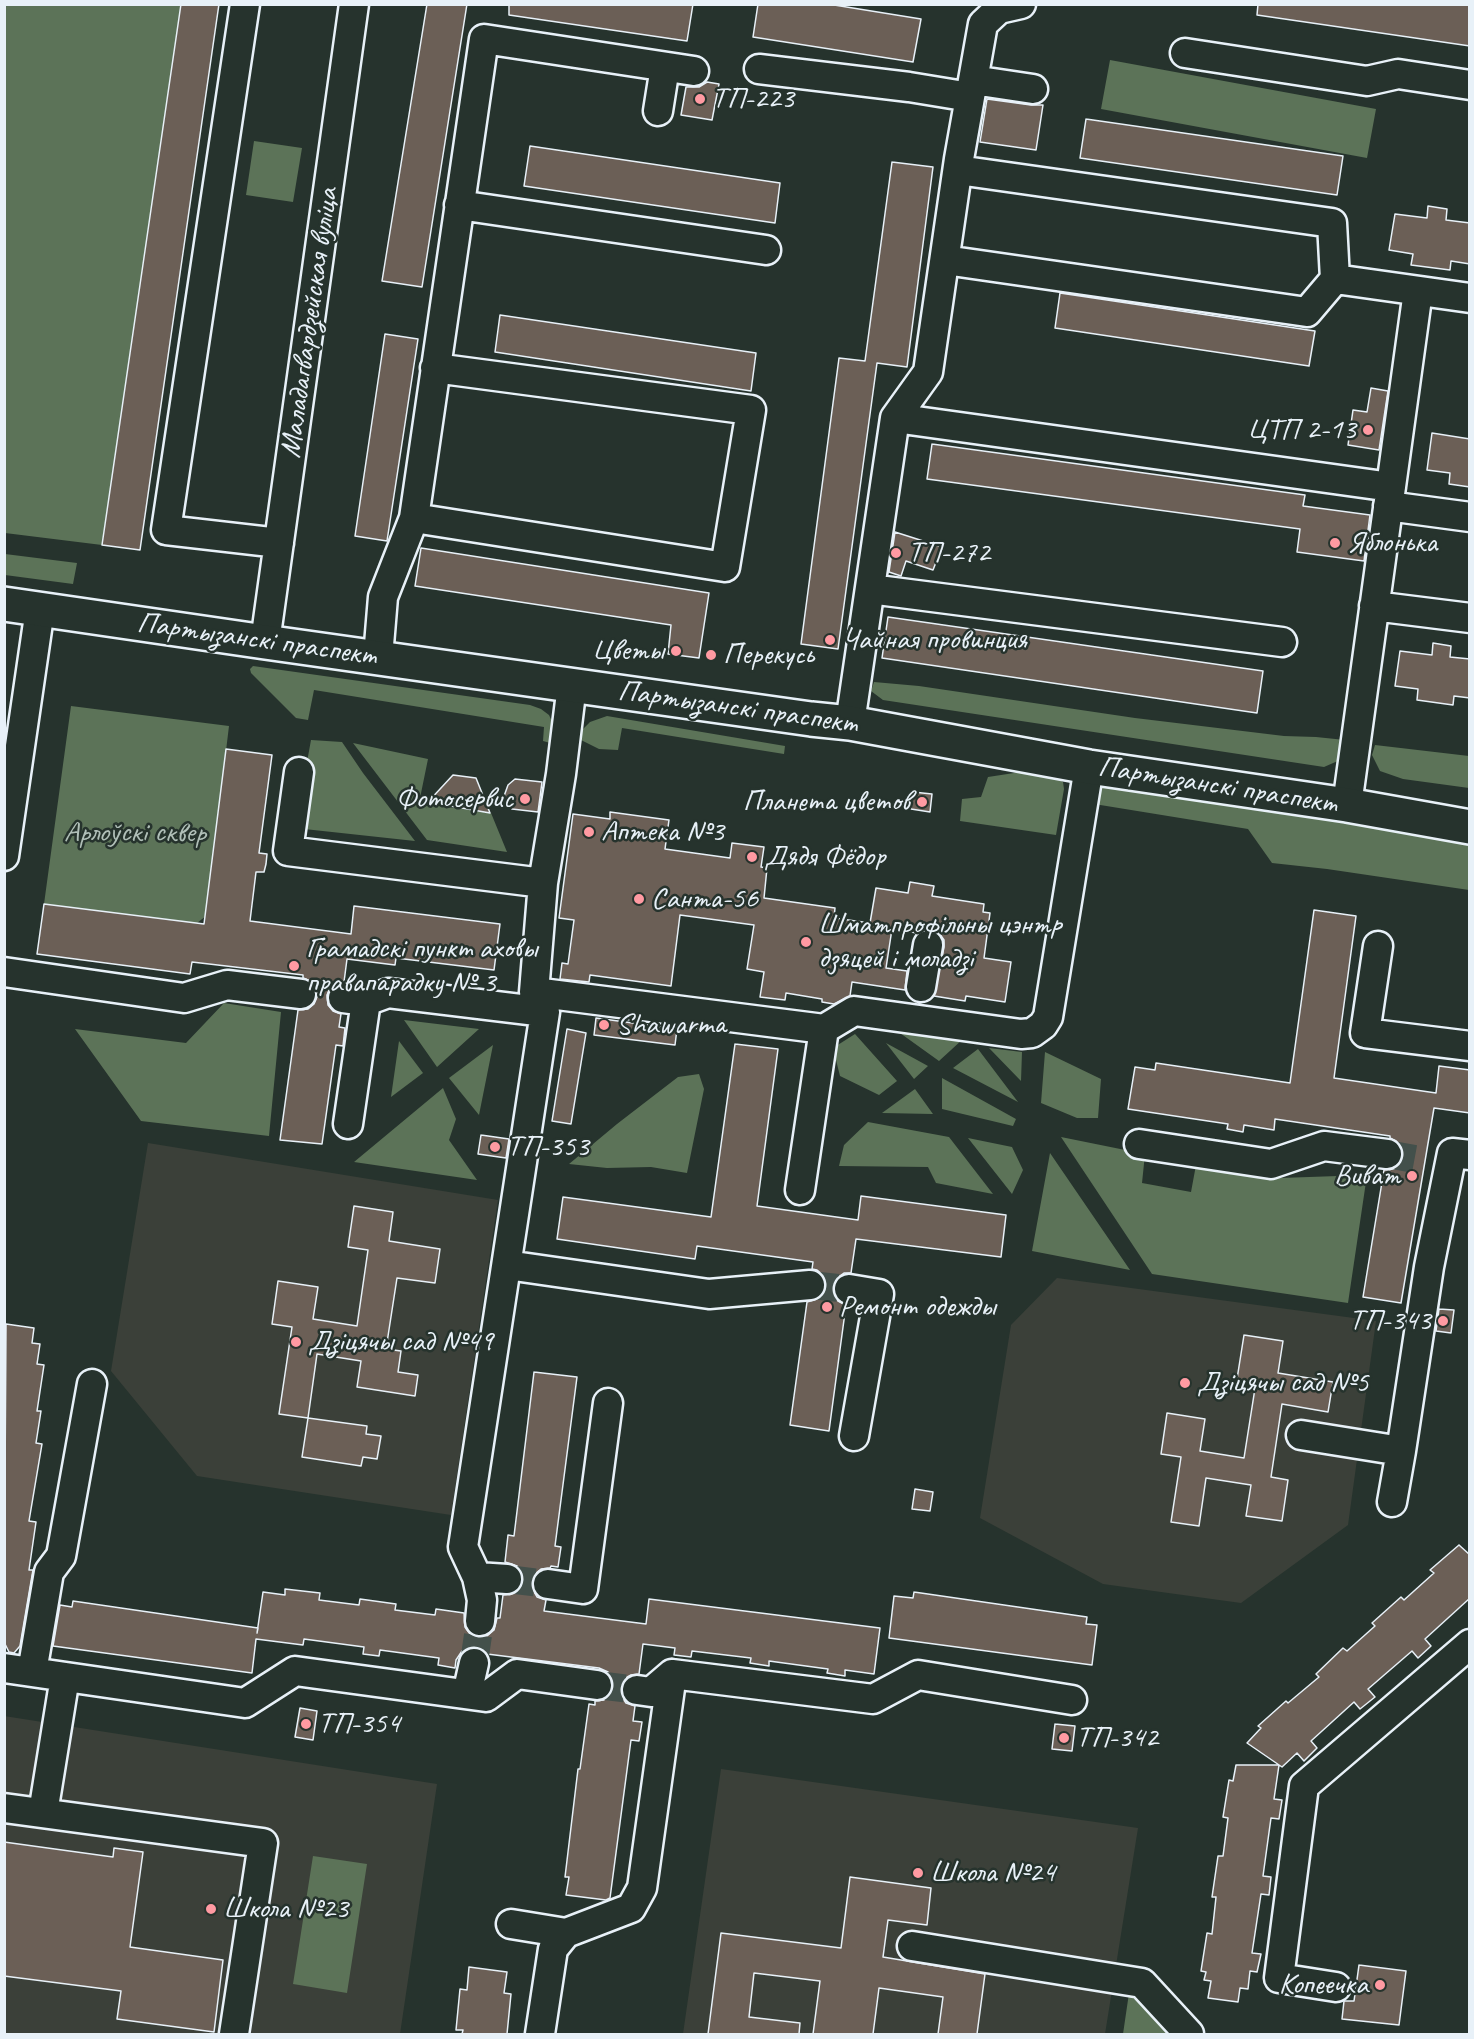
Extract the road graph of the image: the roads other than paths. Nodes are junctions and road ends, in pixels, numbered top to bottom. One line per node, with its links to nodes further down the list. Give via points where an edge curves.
1 (245, 4): 24 (street, via 166,530)
2 (354, 4): 24 (street, Маладагвардзейская вуліца)
3 (1021, 4): 9 (street, via 999,9 983,24)
4 (1185, 53): 8 (street, via 1367,81 1398,74)
5 (665, 67): 7 (street); 11 (street); 13 (street, via 484,39)
6 (759, 69): 9 (street, via 909,87)
7 (694, 71)
8 (1470, 84)
9 (972, 89): 10 (street); 12 (street)
10 (1033, 89)
11 (658, 111)
12 (958, 170): 15 (street); 16 (street, via 1332,223)
13 (459, 205): 14 (street); 19 (street)
14 (766, 250)
15 (945, 260): 16 (street, via 1307,312); 20 (street, via 928,372)
16 (1335, 279): 17 (street)
17 (1418, 291): 18 (street); 21 (street)
18 (1470, 298)
19 (435, 368): 23 (street); 23 (street, via 751,410 725,567)
20 (895, 418): 21 (street); 25 (street)
21 (1390, 497): 22 (street); 27 (street)
22 (1470, 517)
23 (414, 518): 32 (street, via 383,597)
24 (279, 543): 30 (street, Маладагвардзейская вуліца)
25 (870, 589): 31 (street); 34 (street)
26 (4, 604): 28 (main road, Партызанскі праспект)
27 (1374, 606): 29 (street); 37 (street)
28 (40, 609): 30 (main road, Партызанскі праспект); 39 (street)
29 (1470, 618)
30 (265, 642): 32 (main road, Партызанскі праспект)
31 (1282, 642)
32 (378, 657): 33 (main road, Партызанскі праспект)
33 (572, 685): 34 (main road, Партызанскі праспект); 40 (street)
34 (850, 723): 35 (main road, Партызанскі праспект)
35 (1089, 766): 37 (main road, Партызанскі праспект); 45 (street, via 1048,1017 1043,1025 1032,1034 1021,1034)
36 (299, 772): 40 (street, via 288,851)
37 (1347, 805): 38 (main road, Партызанскі праспект)
38 (1470, 827)
39 (4, 856)
40 (543, 883): 46 (street)
41 (927, 945): 45 (street)
42 (1378, 946): 48 (street, via 1365,1033)
43 (4, 972): 44 (street, via 184,998 227,985)
44 (301, 994)
45 (919, 1000): 47 (street, via 854,1011)
46 (540, 1002): 47 (street); 49 (street, via 388,993 354,1000); 55 (street)
47 (824, 1029): 54 (street)
48 (1470, 1046)
49 (348, 1124)
50 (1139, 1144): 51 (street, via 1271,1164 1324,1146)
51 (1387, 1154)
52 (1461, 1154): 53 (street); 62 (street, via 1429,1267)
53 (1425, 1161)
54 (800, 1190)
55 (507, 1265): 56 (street, via 709,1294); 64 (street, via 463,1548)
56 (810, 1285)
57 (849, 1289): 61 (street, via 879,1294)
58 (92, 1384): 70 (street, via 61,1556 49,1572)
59 (608, 1404): 66 (street, via 583,1589)
60 (1301, 1435): 62 (street)
61 (854, 1436)
62 (1401, 1451): 63 (street)
63 (1392, 1502)
64 (477, 1577): 65 (street); 67 (street, via 482,1600)
65 (507, 1579)
66 (548, 1584)
67 (480, 1621)
68 (1470, 1644): 82 (street, via 1304,1786 1279,1978)
69 (474, 1663): 75 (street)
70 (18, 1670): 72 (street)
71 (672, 1674): 74 (street, via 651,1692); 76 (street, via 873,1699 918,1675); 80 (street, via 642,1888 631,1908)
72 (65, 1677): 75 (street, via 245,1703 295,1671); 78 (street)
73 (597, 1685): 75 (street, via 517,1674 486,1697)
74 (637, 1690)
75 (467, 1694)
76 (1072, 1700)
77 (4, 1808): 78 (street)
78 (43, 1813): 83 (street, via 263,1843)
79 (511, 1924): 80 (street)
80 (566, 1932): 84 (street, via 553,1949)
81 (912, 1946): 85 (street, via 1142,1983)
82 (1336, 1987)
83 (234, 2034)
84 (540, 2034)
85 (1189, 2034)

